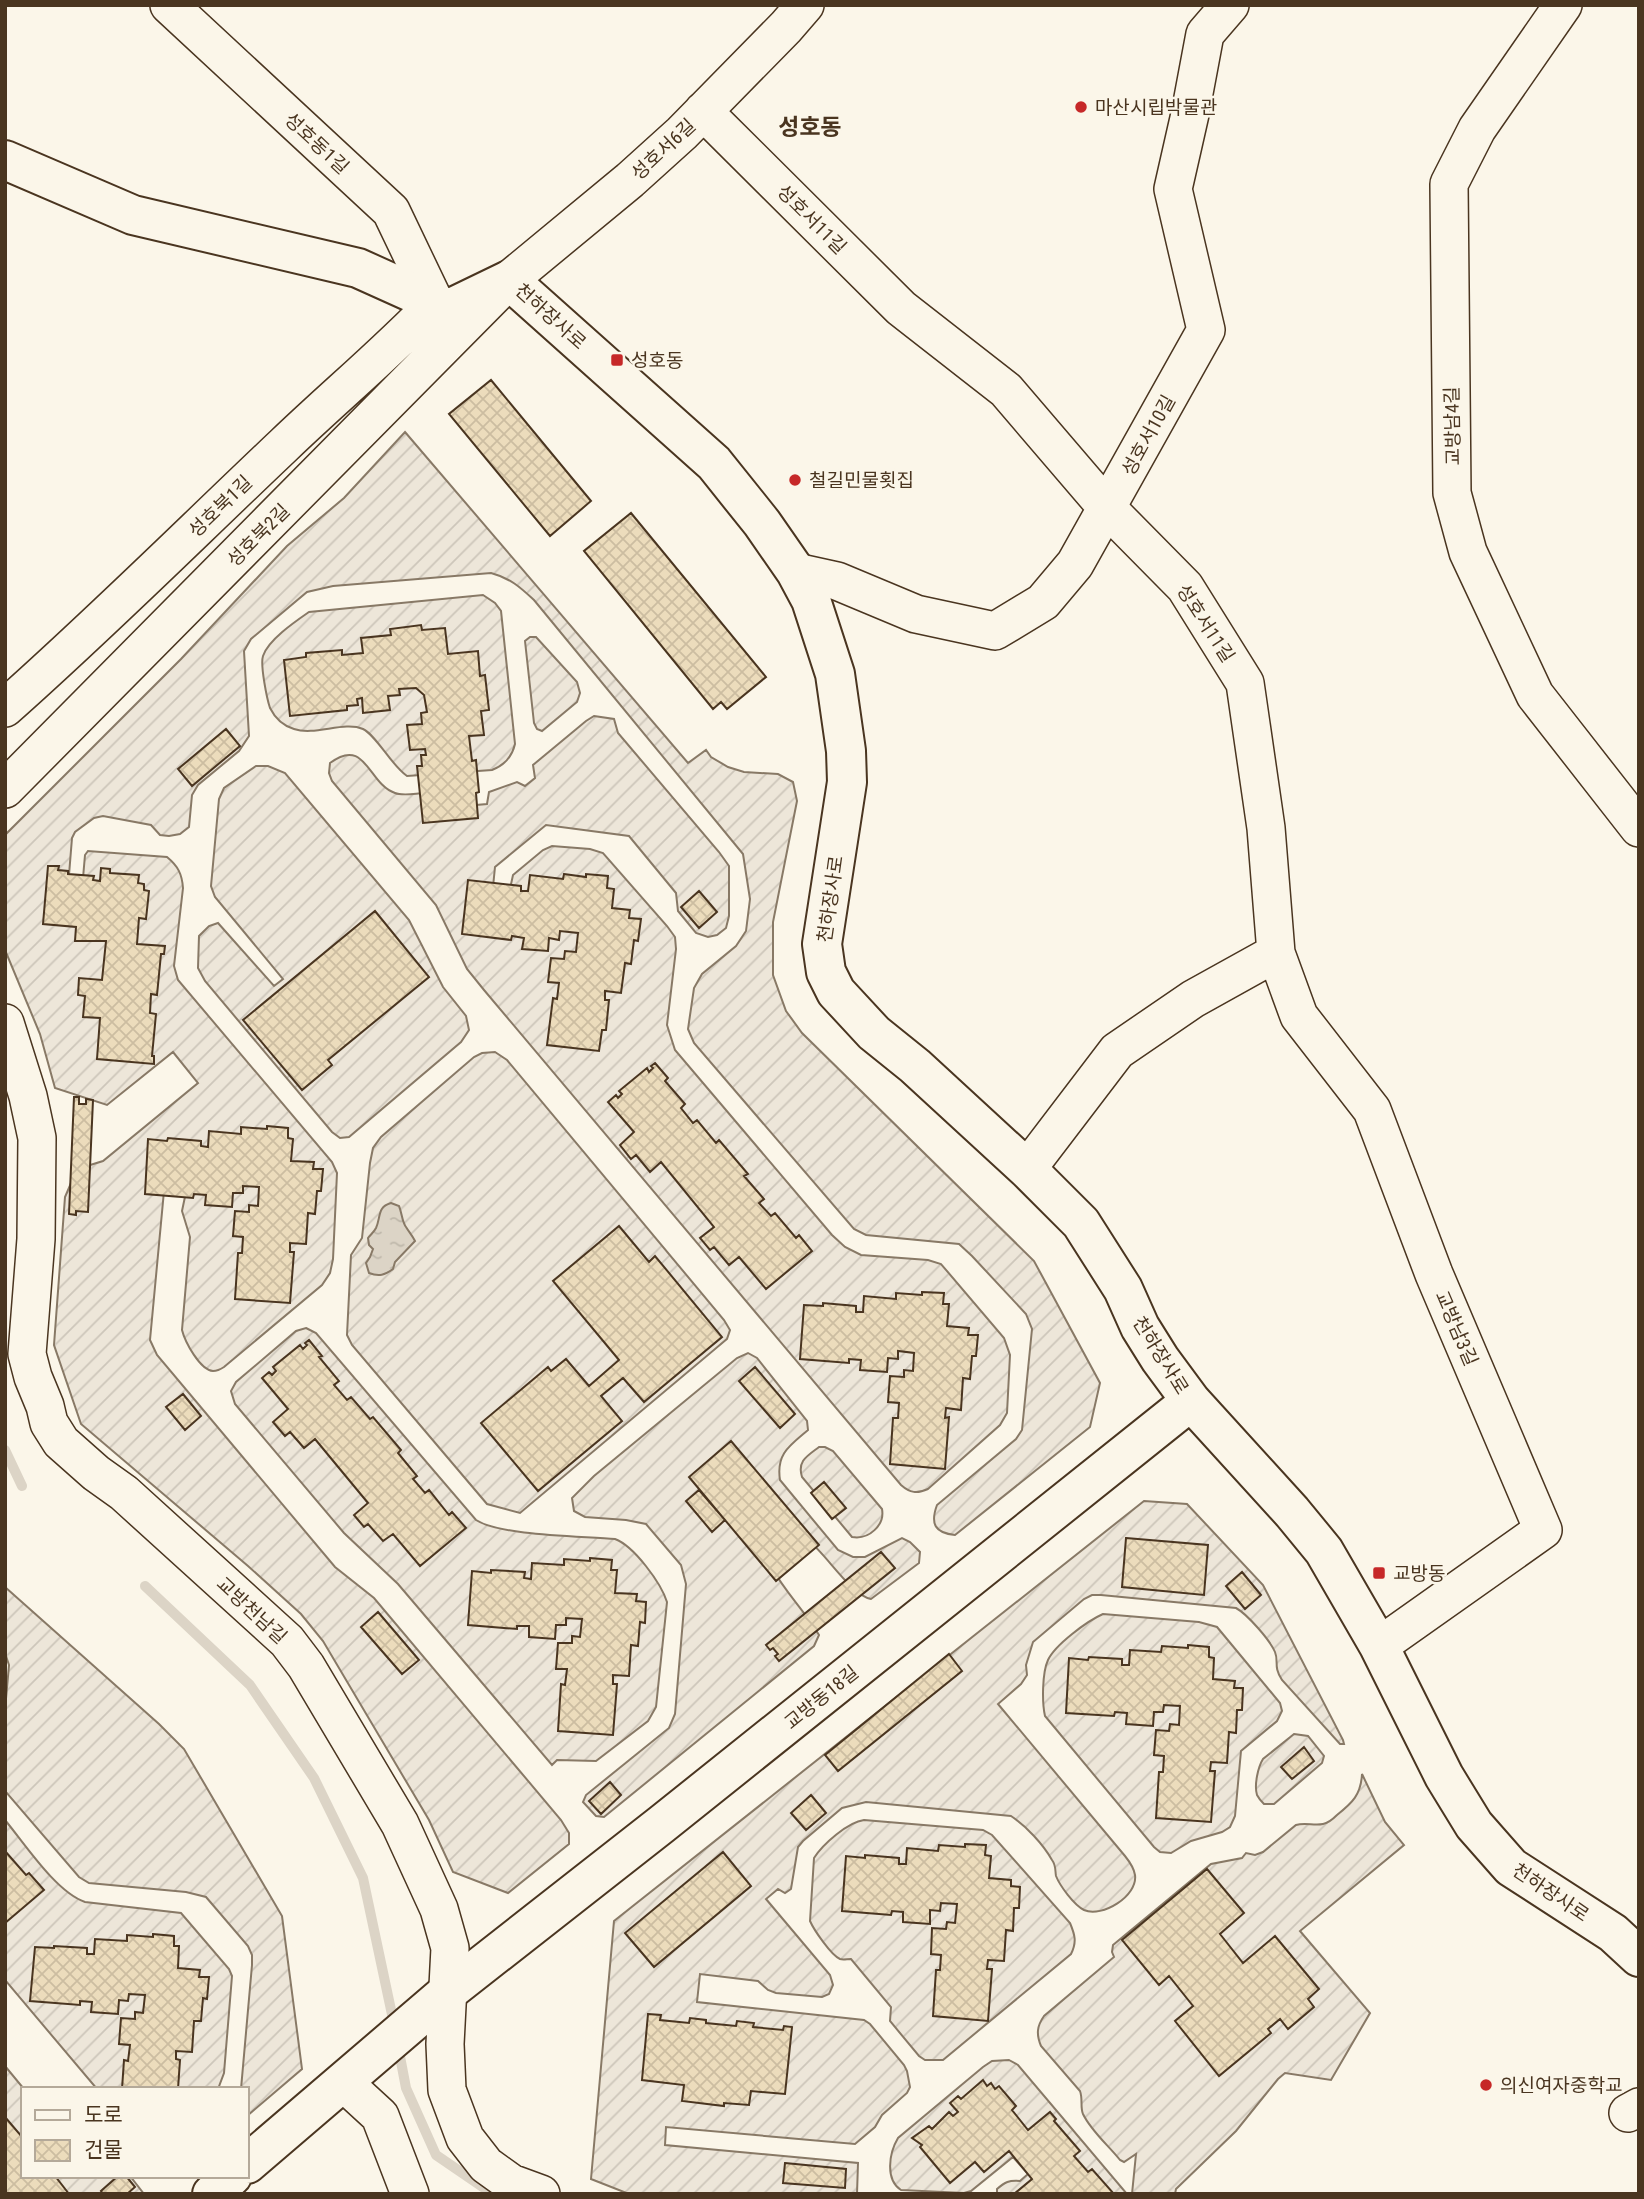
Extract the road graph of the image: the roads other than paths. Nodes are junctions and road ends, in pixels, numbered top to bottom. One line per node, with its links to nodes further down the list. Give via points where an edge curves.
1 (169, 5): 8 (street, 성호동1길, via 391,211)
2 (805, 5): 5 (street, 성호서6길)
3 (1230, 5): 9 (street, 성호서10길, via 1205,34 1173,189 1206,330)
4 (1563, 5): 13 (street, 교방남4길, via 1477,129 1449,184 1452,493 1468,552 1535,695)
5 (703, 111): 7 (street, 성호서6길, via 629,180); 9 (street, 성호서11길, via 901,307 1006,390)
6 (5, 160): 8 (main road, 천하장사로, via 133,215 358,268)
7 (509, 279): 8 (main road, 천하장사로, via 449,309); 10 (main road, 천하장사로, via 714,463); 12 (street, 성호북2길)
8 (435, 303): 11 (street, 성호북1길)
9 (1107, 508): 10 (street, 성호서10길, via 1075,564 1043,602 995,631 916,614 837,581); 14 (street, 성호서11길, via 1185,587 1245,683 1266,828)
10 (796, 572): 16 (main road, 천하장사로, via 811,600 835,674 846,751 848,782 822,944 826,972 835,992 874,1033)
11 (5, 708)
12 (5, 789)
13 (1639, 828)
14 (1276, 953): 16 (street, via 1193,999 1117,1051); 18 (street, 교방남3길, via 1299,1016 1372,1110 1434,1274 1543,1530)
15 (5, 1023): 20 (street, 교방천남길, via 37,1138 27,1354 49,1423 61,1442 287,1641 306,1666 400,1824 430,1886 450,1948)
16 (1027, 1169): 17 (main road, 천하장사로, via 1097,1245 1140,1327)
17 (1191, 1401): 18 (main road, 천하장사로, via 1324,1551); 20 (main road, 교방동18길)
18 (1380, 1646): 19 (main road, 천하장사로, via 1444,1776 1474,1825 1511,1867 1613,1933)
19 (1639, 1957)
20 (449, 1991): 21 (main road, 교방동18길); 26 (street, 교방천남길, via 447,2090 465,2137 486,2165 510,2183)
21 (354, 2072): 22 (main road, 교방동18길); 25 (street, via 380,2116)
22 (248, 2163)
23 (230, 2178): 24 (main road)
24 (212, 2194)
25 (410, 2194)
26 (541, 2194)

